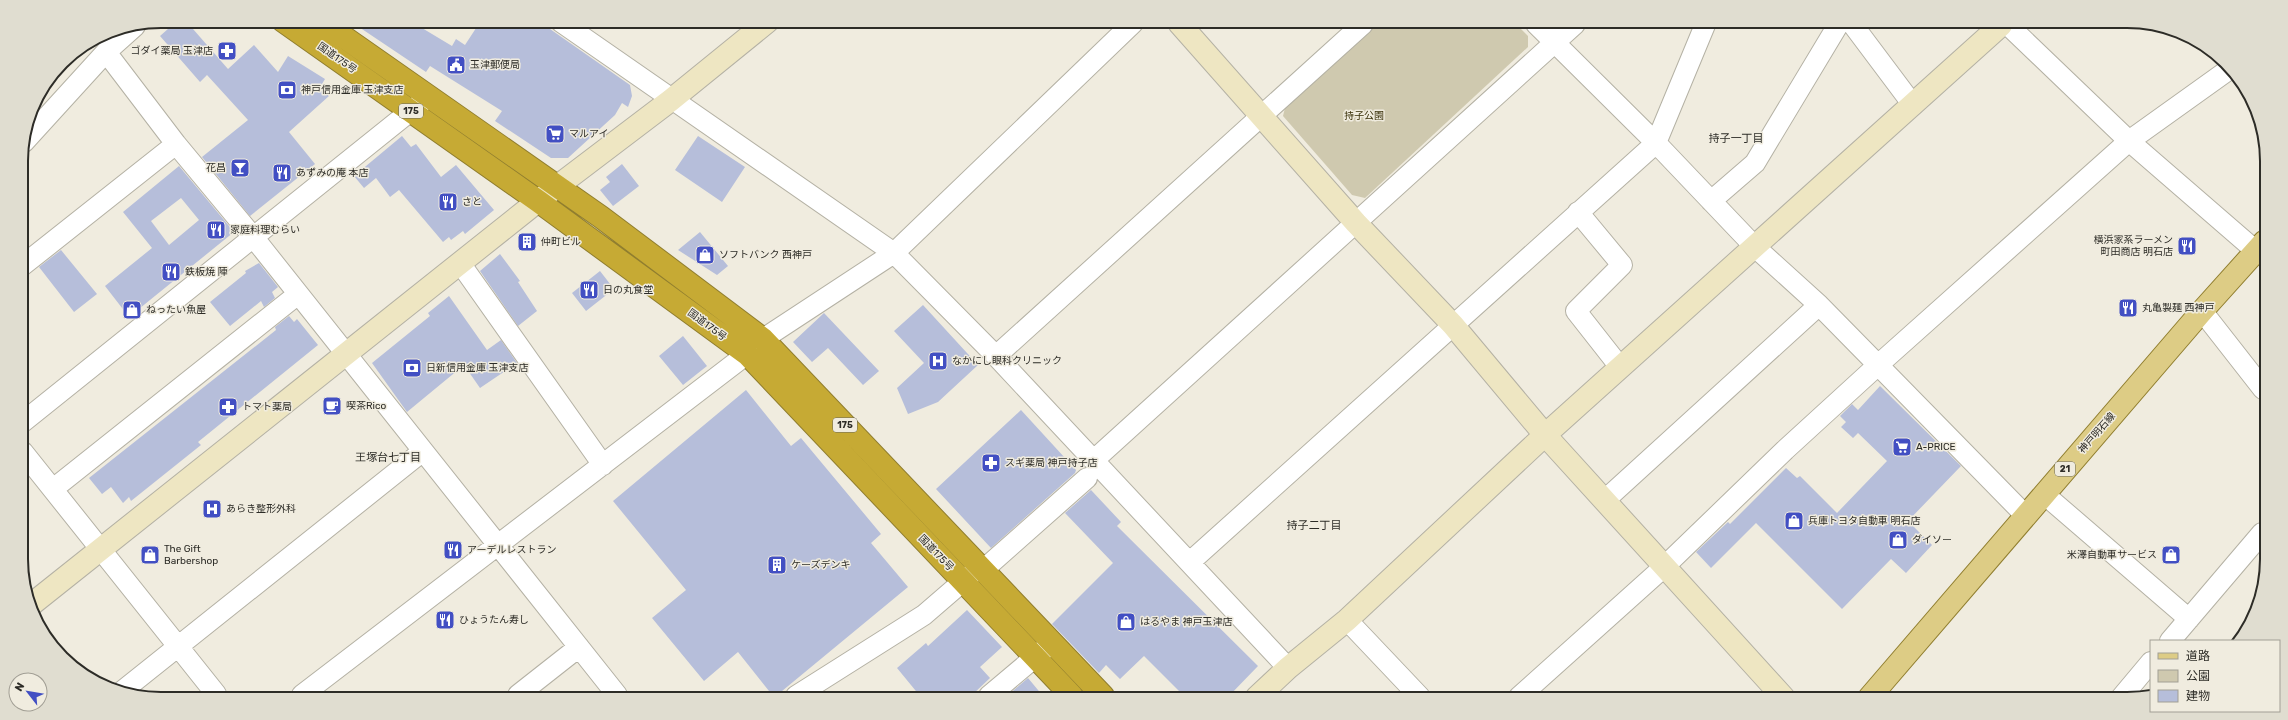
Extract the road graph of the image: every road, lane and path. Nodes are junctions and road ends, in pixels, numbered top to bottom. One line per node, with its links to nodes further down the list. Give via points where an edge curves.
1 (293, 28): 22 (highway, 国道175号 / 175)
2 (332, 28): 19 (highway, 国道175号 / 175)
3 (569, 28): 20 (street)
4 (760, 28): 20 (street)
5 (1128, 28): 36 (street)
6 (1183, 28): 23 (street)
7 (1359, 28): 23 (street)
8 (1540, 28): 16 (street)
9 (1571, 28): 16 (street)
10 (1704, 28): 26 (street)
11 (1836, 28): 30 (street, via 1755,163)
12 (1854, 28): 21 (street)
13 (1998, 28): 21 (street)
14 (2010, 28): 25 (street)
15 (128, 33): 17 (street)
16 (1556, 44): 26 (street); 32 (street)
17 (106, 52): 24 (street); 27 (street)
18 (2226, 72): 25 (street)
19 (428, 97): 22 (street); 28 (highway, 国道175号 / 175)
20 (671, 100): 28 (street); 36 (street)
21 (1913, 104): 35 (street)
22 (411, 111): 29 (highway, 国道175号 / 175); 33 (street)
23 (1262, 117): 32 (street); 46 (street)
24 (31, 134)
25 (2130, 140): 34 (street); 47 (street)
26 (1656, 142): 30 (street); 31 (street)
27 (176, 144): 33 (street); 37 (street)
28 (557, 188): 29 (street); 43 (highway, 国道175号 / 175, via 601,217)
29 (538, 201): 38 (street); 44 (highway, 国道175号 / 175)
30 (1711, 201): 35 (street)
31 (1578, 212): 42 (street); 48 (street, via 1622,265 1576,310)
32 (1356, 223): 42 (street); 54 (street)
33 (254, 238): 39 (street); 50 (street)
34 (2260, 246): 41 (main road, 神戸明石線 / 21)
35 (1755, 247): 40 (street); 48 (street)
36 (894, 253): 43 (street); 46 (street)
37 (28, 261)
38 (460, 263): 45 (street); 55 (street)
39 (298, 295): 45 (street); 57 (street)
40 (1819, 305): 47 (street); 59 (street)
41 (2202, 311): 49 (street); 58 (main road, 神戸明石線 / 21)
42 (1453, 326): 51 (street); 64 (street)
43 (764, 340): 44 (street); 65 (highway, 国道175号 / 175)
44 (747, 354): 55 (street); 67 (highway, 国道175号 / 175)
45 (345, 355): 52 (street); 63 (street)
46 (996, 356): 54 (street)
47 (1878, 365): 60 (street); 66 (street, via 1785,450)
48 (1620, 367): 51 (street)
49 (2260, 381)
50 (28, 418)
51 (1545, 435): 59 (street); 70 (street)
52 (423, 451): 62 (street); 73 (street)
53 (28, 458): 57 (street)
54 (1094, 460): 64 (street)
55 (603, 465): 62 (street)
56 (1087, 478): 65 (street)
57 (53, 489): 63 (street)
58 (2044, 494): 60 (main road, 神戸明石線 / 21); 69 (street)
59 (1605, 500): 66 (street)
60 (2026, 516): 91 (main road, 神戸明石線 / 21)
61 (2260, 535): 69 (street)
62 (497, 546): 74 (street); 80 (street)
63 (101, 550): 68 (street); 73 (street)
64 (1190, 562): 77 (street)
65 (985, 565): 67 (street); 72 (highway, 国道175号 / 175)
66 (1665, 566): 89 (street); 90 (street)
67 (962, 582): 75 (highway, 国道175号 / 175); 83 (street, via 924,615)
68 (35, 602)
69 (2190, 619): 71 (street)
70 (1347, 620): 77 (street); 88 (street)
71 (2171, 640)
72 (1052, 642): 75 (street); 86 (highway, 国道175号 / 175)
73 (178, 647): 78 (street); 79 (street)
74 (579, 647): 81 (street); 82 (street)
75 (1035, 658): 84 (street); 85 (highway, 国道175号 / 175)
76 (2150, 663): 92 (street)
77 (1288, 668): 87 (street)
78 (126, 687)
79 (214, 692)
80 (306, 692)
81 (522, 692)
82 (615, 692)
83 (802, 692)
84 (994, 692)
85 (1068, 692)
86 (1099, 692)
87 (1262, 692)
88 (1415, 692)
89 (1525, 692)
90 (1779, 692)
91 (1874, 692)
92 (2126, 692)

